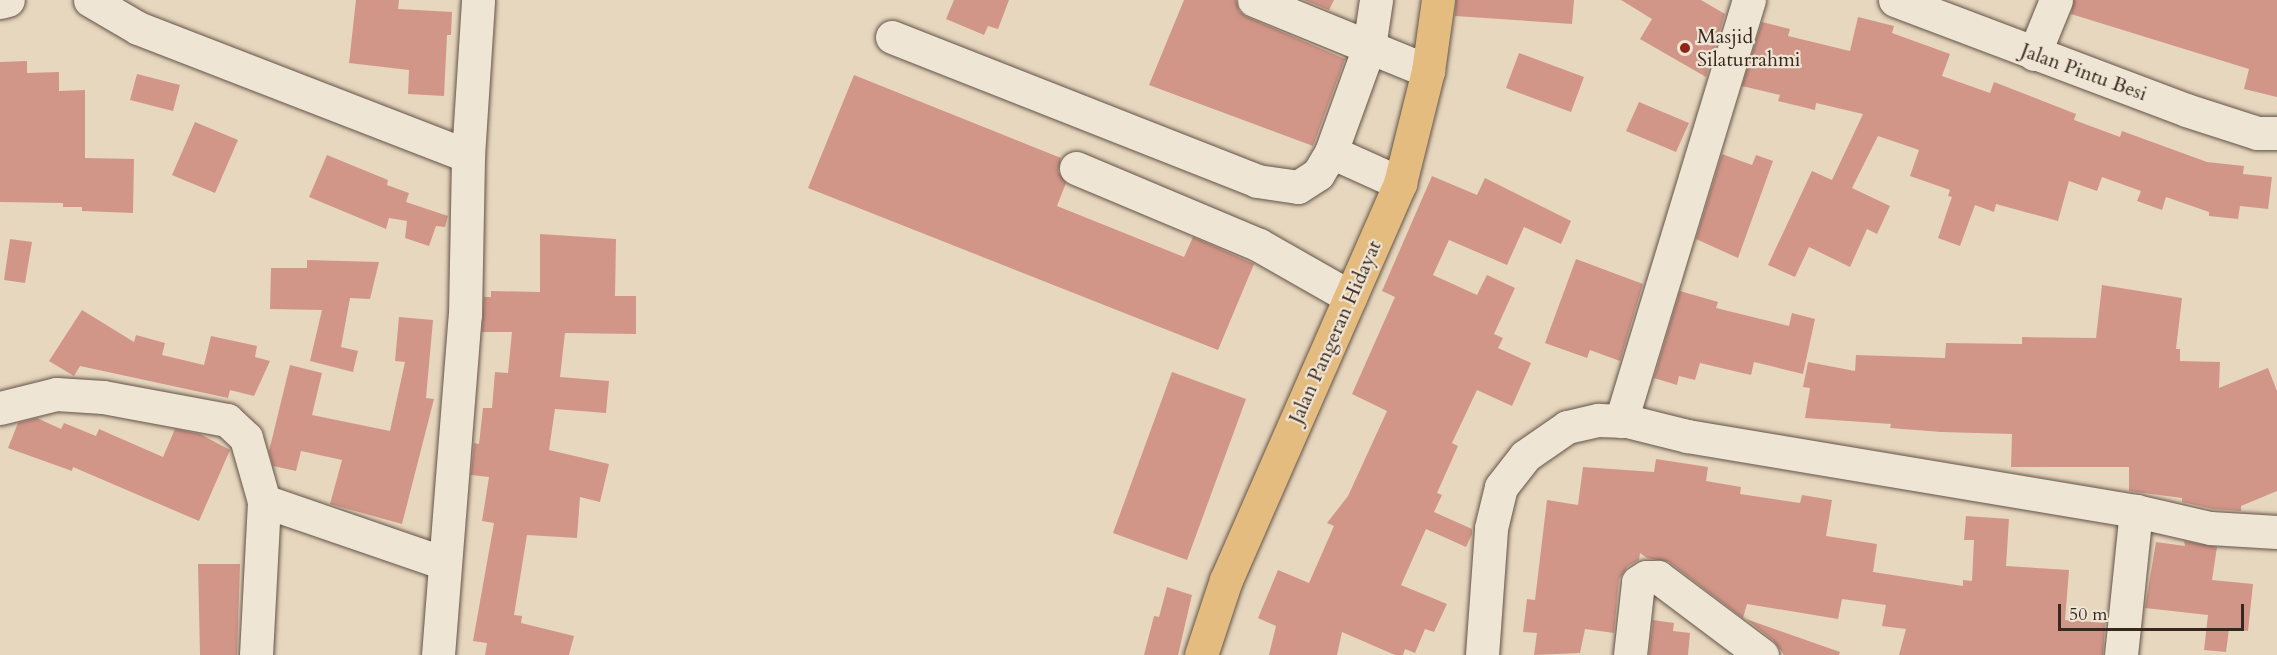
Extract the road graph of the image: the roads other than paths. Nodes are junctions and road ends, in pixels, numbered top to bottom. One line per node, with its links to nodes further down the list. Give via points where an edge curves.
1 (8, 0): 10 (street)
2 (90, 0): 11 (street)
3 (478, 0): 18 (street)
4 (1254, 0): 13 (street)
5 (1376, 0): 13 (street)
6 (1438, 0): 15 (highway, Jalan Pangeran Hidayat)
7 (1749, 0): 23 (street)
8 (1895, 0): 14 (street, Jalan Pintu Besi)
9 (2056, 0): 14 (street)
10 (0, 2)
11 (136, 14): 18 (street)
12 (892, 37): 17 (street, via 1257,181 1298,187 1318,174)
13 (1369, 46): 15 (street); 17 (street)
14 (2034, 54): 16 (street, Jalan Pintu Besi, via 2257,133)
15 (1428, 71): 20 (highway, Jalan Pangeran Hidayat)
16 (2277, 133)
17 (1331, 153): 20 (street)
18 (468, 156): 27 (street, via 465,315)
19 (1076, 168): 21 (street, via 1260,245)
20 (1400, 183): 21 (highway, Jalan Pangeran Hidayat)
21 (1350, 297): 30 (highway, Jalan Pangeran Hidayat, via 1226,580)
22 (0, 408): 24 (street, via 56,394 103,397 227,420 246,438)
23 (1621, 421): 25 (street, via 1687,436); 31 (street, via 1567,427 1525,456 1501,487 1491,528)
24 (264, 501): 27 (street); 28 (street)
25 (2136, 511): 26 (street, via 2210,528); 34 (street)
26 (2277, 532)
27 (444, 563): 29 (street)
28 (256, 655)
29 (438, 655)
30 (1201, 655)
31 (1482, 655)
32 (1630, 655): 33 (street, via 1638,582 1646,577 1658,577)
33 (1762, 655)
34 (2121, 655)

